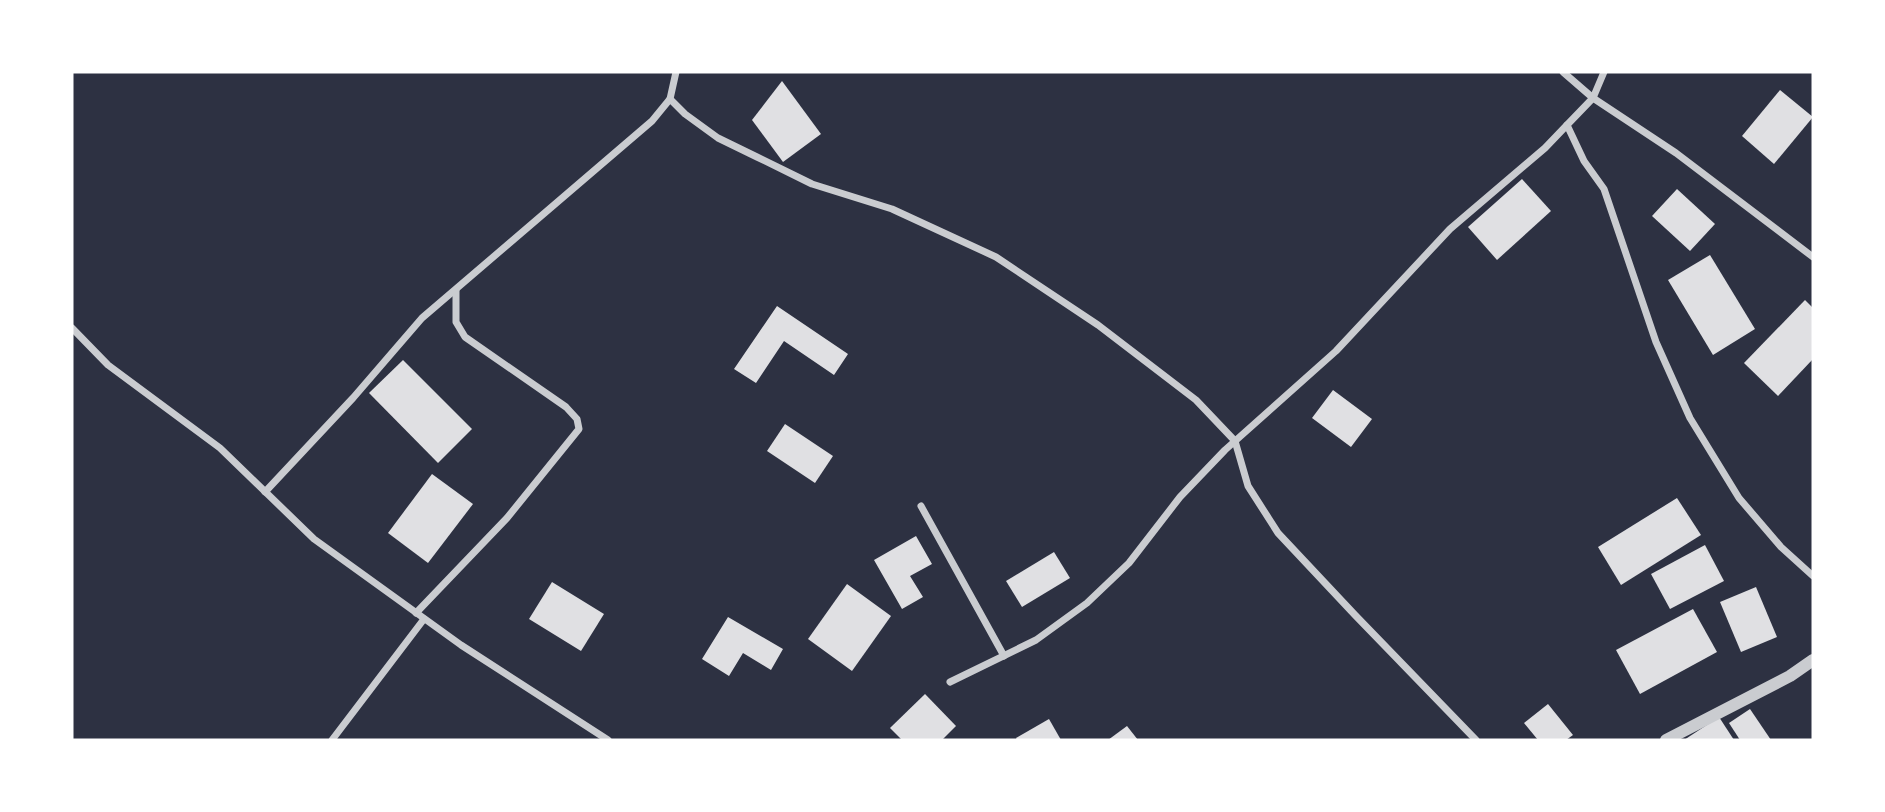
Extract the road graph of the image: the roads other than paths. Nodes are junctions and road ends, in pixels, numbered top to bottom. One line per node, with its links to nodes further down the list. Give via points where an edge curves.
1 (676, 72): 5 (street)
2 (1563, 72): 4 (street)
3 (1604, 72): 4 (street)
4 (1593, 97): 6 (street); 7 (street, via 1676,153)
5 (670, 99): 8 (street, via 634,137); 10 (street, via 718,138 768,163 812,184 892,209 996,257 1098,324 1196,400)
6 (1567, 125): 10 (street, via 1450,229 1336,351); 13 (street, via 1604,189 1656,342 1690,418 1739,498 1780,547)
7 (1813, 257)
8 (456, 289): 11 (street, via 422,318); 14 (street, via 456,322 465,337 566,407 579,429 507,518)
9 (72, 328): 11 (street, via 108,365 220,448)
10 (1235, 441): 16 (street, via 1180,497 1129,563 1087,603 1036,640); 23 (street, via 1248,486 1279,533)
11 (265, 492): 14 (street, via 314,539)
12 (921, 506): 16 (street)
13 (1813, 576)
14 (416, 613): 15 (street)
15 (424, 619): 19 (street); 20 (street)
16 (1004, 656): 18 (street)
17 (1813, 660): 24 (street)
18 (950, 682)
19 (595, 732): 21 (street); 22 (street)
20 (332, 740)
21 (590, 740)
22 (608, 740)
23 (1476, 740)
24 (1666, 740)

